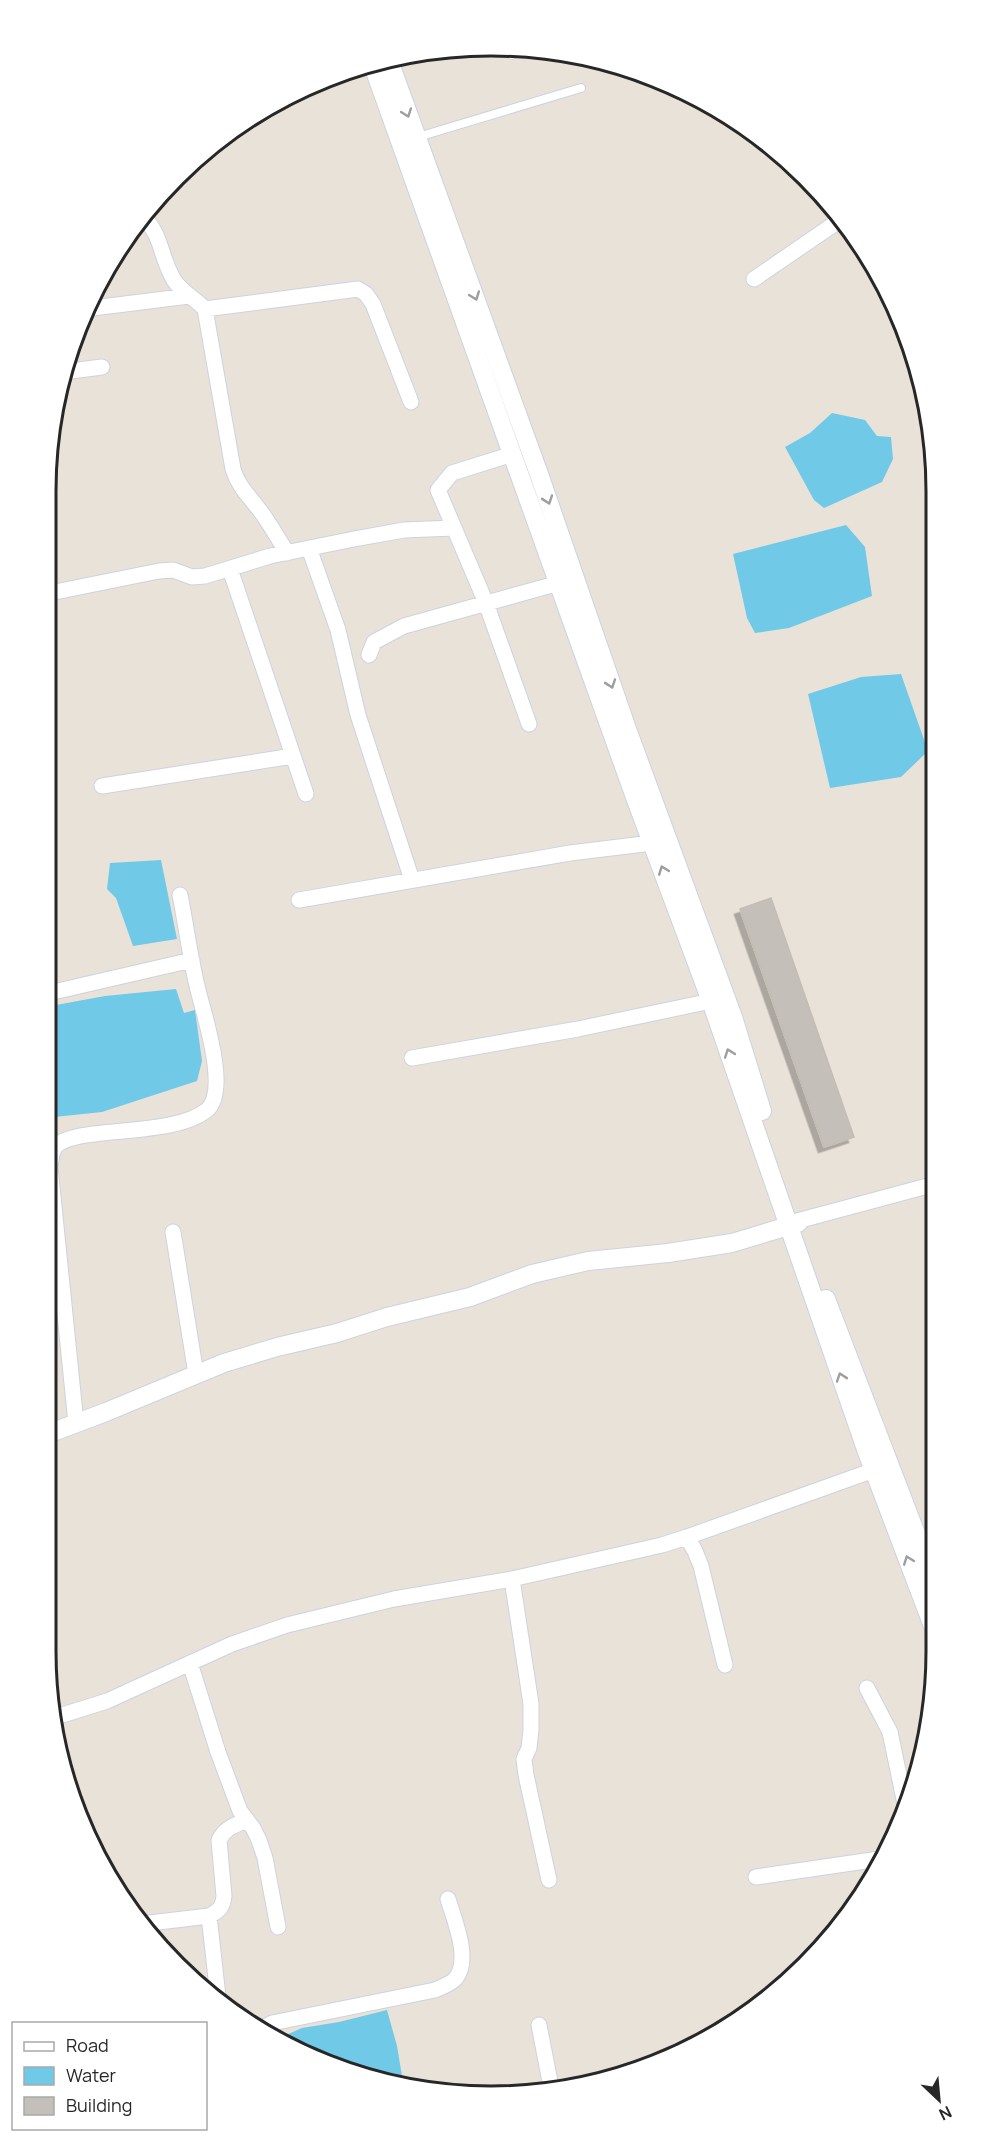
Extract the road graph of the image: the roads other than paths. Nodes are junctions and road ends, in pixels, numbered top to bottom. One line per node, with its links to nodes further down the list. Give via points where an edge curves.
1 (390, 67): 4 (street, one-way to 4)
2 (375, 71): 14 (street)
3 (581, 88): 4 (lane)
4 (416, 138): 15 (street, one-way to 15)
5 (149, 222): 8 (street, via 171,277)
6 (834, 224): 7 (street)
7 (754, 279)
8 (189, 296): 9 (street); 10 (street)
9 (96, 308)
10 (204, 309): 13 (street, via 358,289 373,304); 18 (street, via 236,481)
11 (102, 367): 12 (street)
12 (72, 371)
13 (411, 402)
14 (513, 454): 15 (street); 16 (street, via 452,473 438,490)
15 (531, 476): 20 (street); 38 (street, one-way to 38, via 733,1017)
16 (454, 528): 17 (street, via 404,530); 22 (street)
17 (309, 548): 18 (street); 29 (street, via 338,630 358,715)
18 (287, 553): 19 (street)
19 (230, 569): 21 (street, via 192,577 172,570 159,571); 25 (street)
20 (559, 583): 22 (street); 28 (street)
21 (56, 592)
22 (486, 603): 23 (street, via 404,626 374,642); 24 (street)
23 (369, 655)
24 (529, 724)
25 (293, 756): 26 (street); 27 (street)
26 (102, 786)
27 (306, 794)
28 (652, 843): 29 (street); 34 (street, one-way to 28)
29 (412, 880): 31 (street)
30 (180, 895): 32 (street)
31 (299, 900)
32 (192, 960): 33 (street); 36 (street, via 214,1053 216,1086 208,1109 196,1117 158,1127)
33 (56, 991)
34 (711, 1001): 35 (street); 38 (street, one-way to 34)
35 (412, 1058)
36 (56, 1142)
37 (926, 1186): 38 (street)
38 (795, 1224): 41 (street, via 732,1243 576,1263 532,1274 470,1297 277,1347); 44 (street, one-way to 38); 46 (street)
39 (56, 1226): 42 (street)
40 (173, 1232): 41 (street)
41 (196, 1374): 42 (street)
42 (76, 1423): 43 (street)
43 (56, 1431)
44 (874, 1470): 45 (street); 48 (street, one-way to 44)
45 (687, 1537): 47 (street); 50 (street, via 701,1566)
46 (926, 1560)
47 (512, 1579): 49 (street, via 394,1599 287,1625); 57 (street, via 531,1704 529,1748 524,1759)
48 (926, 1608)
49 (190, 1664): 52 (street, via 107,1701); 54 (street, via 218,1752)
50 (725, 1665)
51 (867, 1688): 53 (street, via 890,1732)
52 (60, 1716)
53 (902, 1791)
54 (247, 1820): 59 (street, via 230,1827 219,1840 223,1905); 61 (street, via 265,1858)
55 (872, 1860): 56 (street)
56 (756, 1877)
57 (549, 1880)
58 (448, 1899): 63 (street, via 460,1937 461,1960 454,1981 435,1990)
59 (210, 1916): 60 (street); 62 (street)
60 (151, 1923)
61 (278, 1927)
62 (217, 1990)
63 (268, 2025)
64 (539, 2025): 65 (street)
65 (550, 2082)

